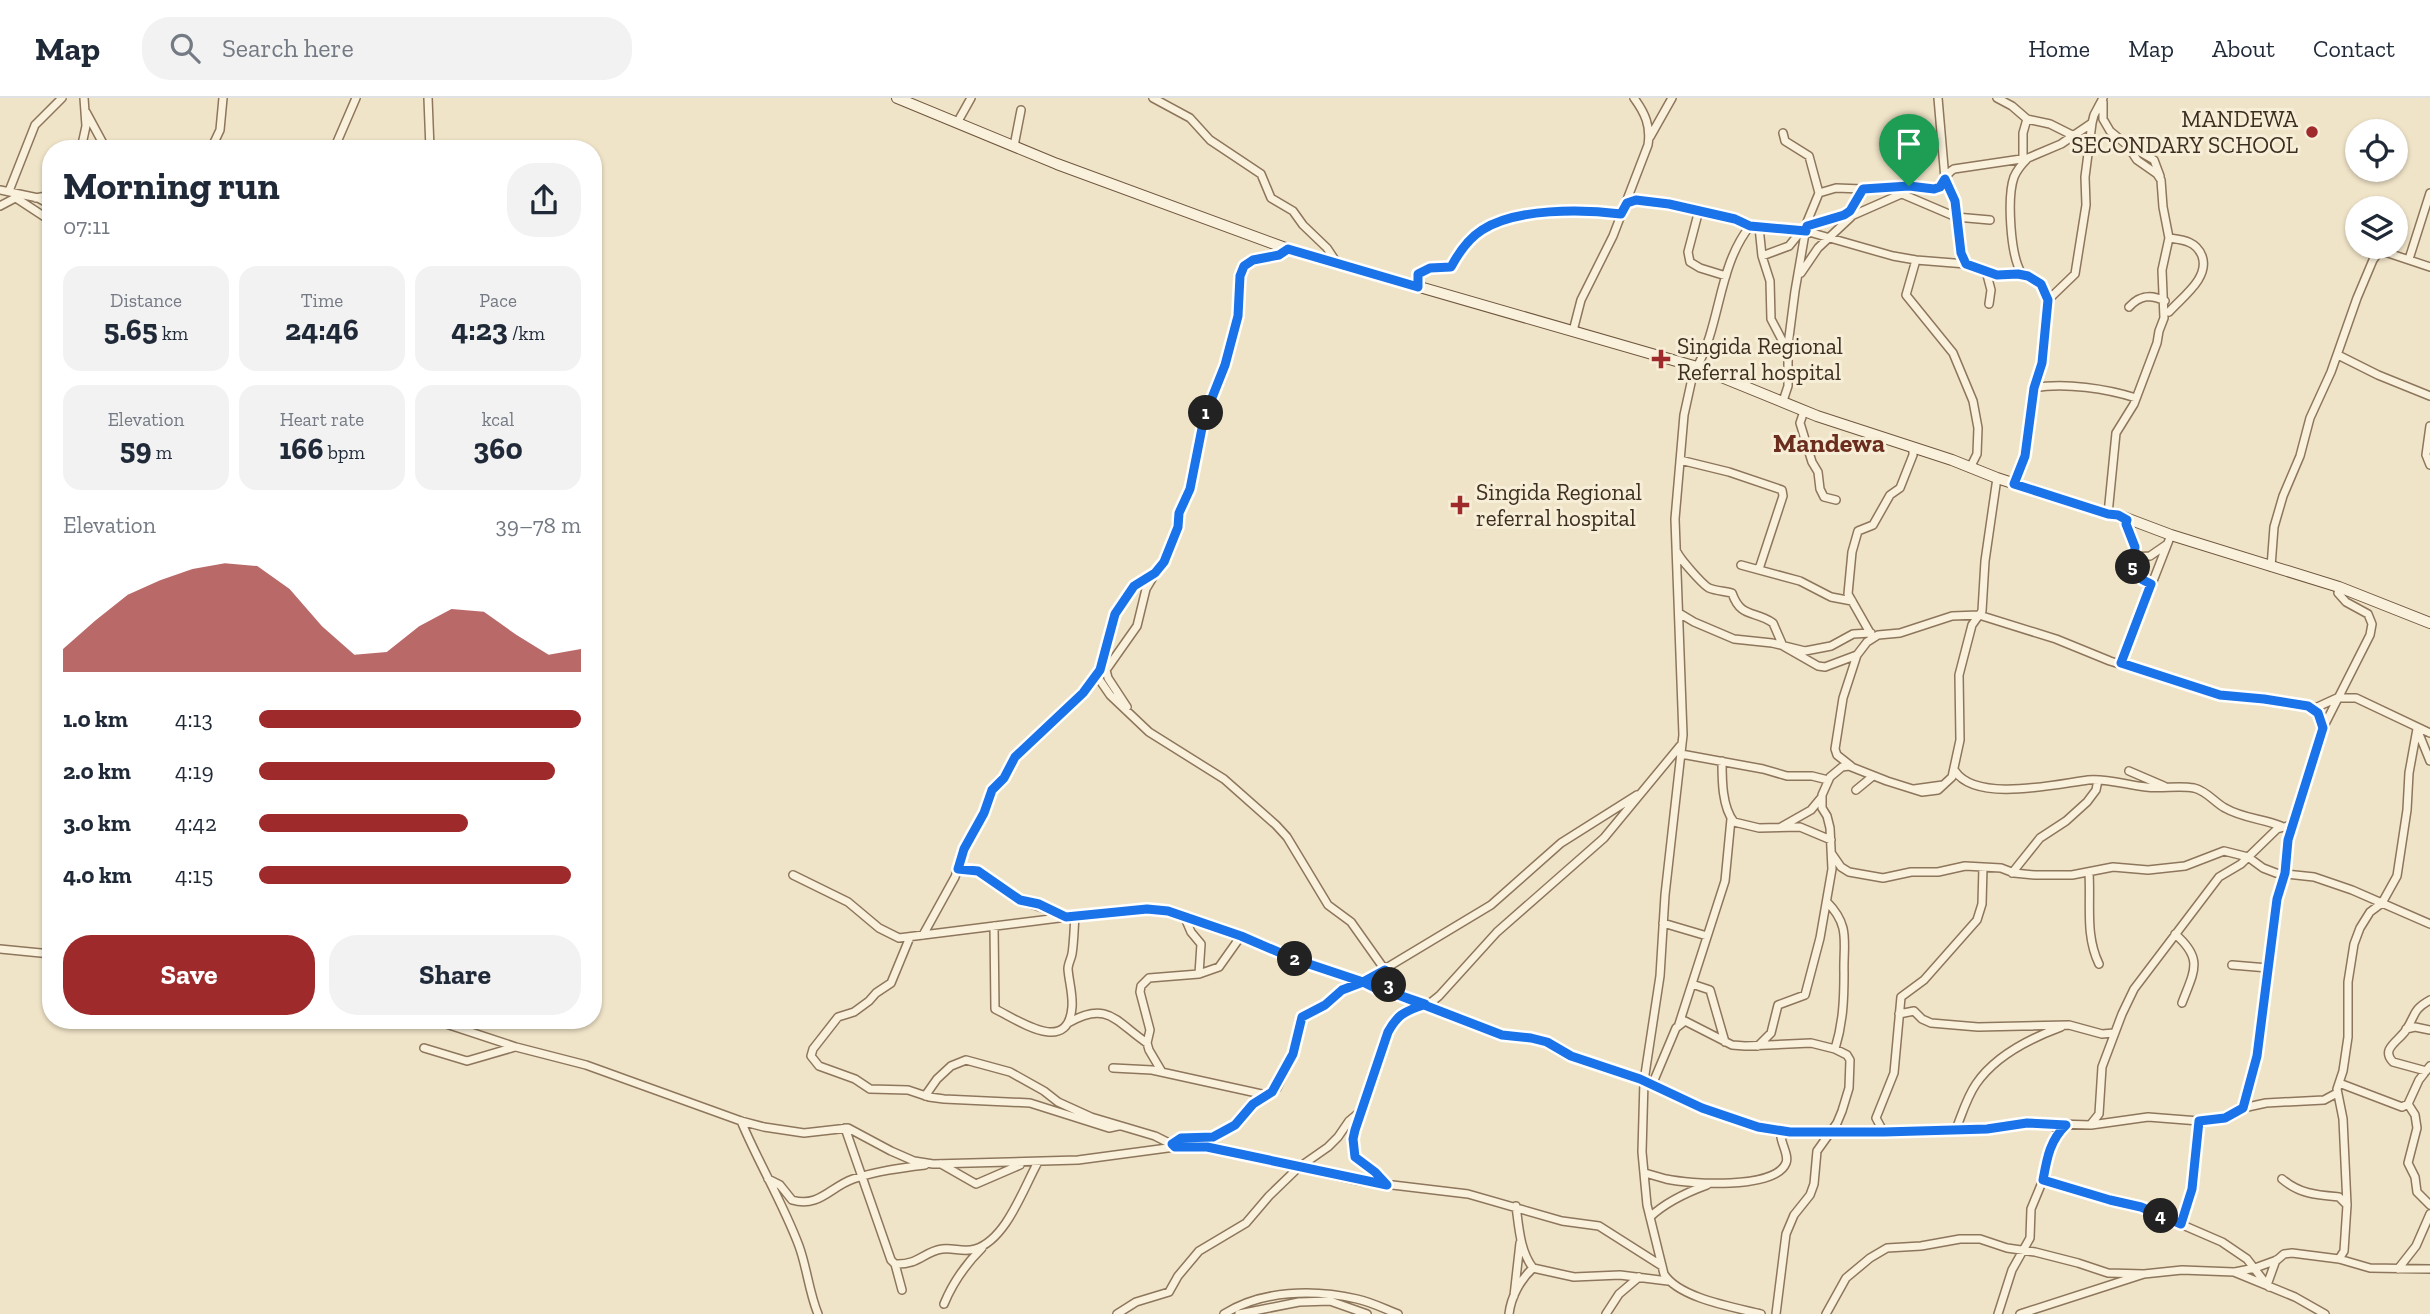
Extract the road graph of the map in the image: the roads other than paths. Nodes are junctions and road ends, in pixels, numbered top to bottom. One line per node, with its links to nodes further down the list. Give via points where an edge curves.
1 (62, 98): 34 (street, via 35,125 16,179)
2 (85, 98): 17 (street)
3 (223, 98): 26 (street)
4 (356, 98): 27 (street)
5 (428, 98): 28 (street)
6 (897, 98): 19 (main road)
7 (971, 98): 19 (street)
8 (1153, 98): 62 (street, via 1190,118 1210,141 1261,174 1271,198 1293,211)
9 (1634, 98): 15 (street)
10 (1642, 98): 15 (street)
11 (1672, 98): 23 (street)
12 (1938, 98): 31 (street)
13 (1997, 98): 18 (street)
14 (2103, 98): 20 (street); 56 (street, via 2105,124 2161,180)
15 (1642, 108): 23 (street)
16 (1021, 110): 29 (street)
17 (85, 112): 24 (street); 25 (street)
18 (2027, 119): 22 (street); 30 (street)
19 (957, 123): 29 (main road)
20 (2092, 123): 22 (street); 69 (street, via 2075,274)
21 (1783, 132): 36 (street, via 1785,141 1811,159)
22 (2074, 136): 30 (street)
23 (1649, 138): 35 (street)
24 (83, 140)
25 (101, 140)
26 (215, 140)
27 (338, 140)
28 (430, 140)
29 (1014, 146): 57 (main road)
30 (2025, 159): 31 (street, via 1954,169); 65 (street, via 2015,174 2011,199 2013,254)
31 (1945, 179): 32 (street, via 1934,189); 51 (street)
32 (1888, 188): 33 (street); 38 (street)
33 (1863, 189): 36 (street); 49 (street, via 1850,211)
34 (4, 191): 39 (street)
35 (1630, 193): 43 (street); 44 (street)
36 (1819, 193): 54 (street)
37 (2430, 193): 59 (street)
38 (1899, 195): 50 (street); 51 (street)
39 (18, 197): 41 (street); 45 (street); 47 (street)
40 (42, 197): 41 (street)
41 (35, 198): 42 (street)
42 (42, 201)
43 (1640, 201): 44 (street); 46 (street)
44 (1627, 203): 48 (street)
45 (0, 206)
46 (1699, 210): 53 (street); 66 (street, via 1688,252 1690,262)
47 (42, 214)
48 (1621, 214): 68 (street, via 1562,211 1495,223 1464,246 1451,267 1418,274); 74 (street, via 1581,300)
49 (1838, 217): 50 (street); 54 (street)
50 (1851, 217): 55 (street)
51 (1956, 217): 52 (street); 61 (street)
52 (1990, 220)
53 (1755, 226): 54 (street); 58 (street); 66 (street, via 1739,241)
54 (1805, 229): 55 (street); 58 (street, via 1789,246); 67 (street)
55 (1828, 238): 60 (street); 67 (street)
56 (2169, 238): 70 (street, via 2162,270); 73 (street, via 2191,243 2203,260 2199,279)
57 (1288, 249): 62 (main road); 99 (street, via 1244,266 1238,316 1204,418 1190,489 1171,549)
58 (1762, 256): 75 (street, via 1770,281 1773,324)
59 (2409, 259): 63 (street); 76 (street, via 2378,253)
60 (1916, 260): 61 (street); 87 (street, via 1906,295 1953,353 1976,411 1977,454)
61 (1966, 264): 64 (street)
62 (1338, 265): 68 (main road)
63 (2430, 267)
64 (1986, 271): 65 (street); 71 (street)
65 (2022, 274): 69 (street, via 2041,284)
66 (1726, 276): 77 (street, via 1706,351)
67 (1798, 276): 75 (street)
68 (1418, 287): 74 (main road)
69 (2048, 300): 78 (street, via 2042,363)
70 (2165, 301): 72 (street, via 2144,297); 80 (street, via 2157,343)
71 (1989, 304)
72 (2129, 307)
73 (2169, 312)
74 (1573, 331): 77 (main road)
75 (1788, 345): 81 (street, via 1788,386)
76 (2338, 355): 79 (street); 97 (street, via 2283,496 2274,527)
77 (1694, 367): 81 (main road); 85 (street)
78 (2034, 388): 80 (street, via 2076,387); 89 (street, via 2025,456)
79 (2430, 396)
80 (2136, 398): 91 (street, via 2116,433)
81 (1783, 401): 82 (main road)
82 (1801, 409): 84 (main road); 90 (street, via 1800,422 1821,492)
83 (2430, 426): 86 (street, via 2426,455)
84 (1913, 449): 87 (main road); 102 (street, via 1900,488 1890,495 1873,525 1856,534 1848,585)
85 (1680, 460): 94 (street); 98 (street, via 1782,490)
86 (2430, 465)
87 (1970, 468): 88 (main road)
88 (1997, 478): 89 (main road); 104 (street)
89 (2014, 484): 91 (main road)
90 (1836, 500)
91 (2108, 514): 92 (main road)
92 (2127, 520): 93 (main road); 95 (street)
93 (2169, 540): 95 (street, via 2150,556); 97 (main road); 100 (street)
94 (1676, 549): 103 (street); 107 (street, via 1705,585 1732,593 1744,611 1773,623)
95 (2134, 557): 100 (street, via 2133,568)
96 (1741, 565): 98 (street)
97 (2271, 567): 101 (main road)
98 (1759, 569): 102 (street)
99 (1155, 573): 110 (street, via 1137,626); 110 (street, via 1134,586 1115,614)
100 (2151, 584): 109 (street)
101 (2339, 587): 105 (main road); 111 (street, via 2343,600 2368,614 2372,624)
102 (1852, 601): 106 (street)
103 (1679, 613): 107 (street, via 1734,639); 116 (street)
104 (1979, 615): 106 (street, via 1952,616 1900,633); 109 (street); 121 (street, via 1959,675 1960,740)
105 (2430, 623)
106 (1872, 635): 107 (street, via 1853,634 1813,651); 108 (street)
107 (1783, 646): 108 (street, via 1825,667)
108 (1857, 655): 120 (street, via 1841,707 1835,749)
109 (2121, 663): 112 (street, via 2220,695)
110 (1103, 670): 138 (street, via 1015,757 990,793); 160 (street, via 1099,679 1110,695 1149,732 1224,779 1276,825 1328,905 1351,922)
111 (2337, 698): 112 (street); 113 (street); 114 (street, via 2363,700)
112 (2312, 709): 113 (street)
113 (2323, 728): 131 (street)
114 (2417, 729): 115 (street); 119 (street); 144 (street, via 2400,864)
115 (2430, 733)
116 (1682, 744): 117 (street); 128 (street)
117 (1681, 754): 118 (street); 147 (street)
118 (1722, 761): 124 (street); 130 (street)
119 (2430, 761)
120 (1850, 766): 123 (street); 124 (street)
121 (1955, 771): 123 (street, via 1946,785 1913,789); 125 (street, via 1970,785 2005,788)
122 (2129, 771): 126 (street)
123 (1873, 776): 127 (street)
124 (1828, 780): 129 (street)
125 (2102, 780): 126 (street); 139 (street, via 2087,802 2040,838)
126 (2172, 788): 132 (street, via 2194,788 2234,813)
127 (1856, 790)
128 (1642, 792): 160 (street, via 1561,843 1491,905); 168 (street, via 1604,838 1497,932 1439,996)
129 (1822, 797): 133 (street, via 1811,810); 134 (street)
130 (1731, 819): 133 (street, via 1742,826); 153 (street, via 1725,881)
131 (2291, 825): 132 (street); 141 (street)
132 (2281, 826): 136 (street)
133 (1781, 827): 134 (street, via 1807,828)
134 (1831, 840): 135 (street)
135 (1832, 853): 137 (street, via 1845,870 1883,878); 143 (street)
136 (2248, 857): 140 (street, via 2222,851 2185,866 2113,867); 141 (street, via 2269,871); 150 (street, via 2219,877)
137 (1983, 867): 139 (street); 170 (street, via 1977,920 1924,980 1902,995)
138 (958, 869): 145 (street, via 978,871 1020,900); 151 (street)
139 (2012, 873): 140 (street)
140 (2089, 873): 157 (street, via 2089,931)
141 (2285, 873): 144 (street, via 2323,880); 159 (street)
142 (793, 875): 154 (street, via 848,902 892,935)
143 (1827, 902): 180 (street, via 1805,995 1780,1003 1771,1033); 183 (street, via 1846,938 1844,1010)
144 (2382, 903): 148 (street); 188 (street, via 2365,918 2356,939 2348,982 2348,1037)
145 (1070, 916): 146 (street, via 1157,909); 149 (street); 165 (street)
146 (1185, 918): 152 (street); 161 (street, via 1201,944)
147 (1663, 923): 153 (street); 187 (street)
148 (2430, 923)
149 (994, 926): 151 (street); 171 (street, via 995,1009 1047,1033)
150 (2175, 934): 167 (street, via 2189,946 2193,957 2192,978); 177 (street, via 2134,989)
151 (923, 935): 154 (street)
152 (1241, 936): 161 (street, via 1224,963); 162 (street)
153 (1707, 936): 163 (street)
154 (910, 937): 192 (street, via 891,983 854,1012 838,1017 811,1056 819,1066 867,1088 908,1090)
155 (0, 950): 156 (street)
156 (42, 953)
157 (2099, 964)
158 (2232, 965): 159 (street)
159 (2268, 968): 194 (street, via 2257,1056)
160 (1385, 970): 162 (street); 164 (street)
161 (1199, 974): 179 (street, via 1145,981 1140,992 1150,1030)
162 (1363, 982): 164 (street); 191 (street, via 1342,990 1302,1017 1283,1077)
163 (1692, 984): 172 (street); 178 (street, via 1710,989)
164 (1393, 993): 168 (street)
165 (1072, 999): 169 (street); 171 (street)
166 (2430, 1000): 175 (street, via 2415,1010)
167 (2182, 1003)
168 (1425, 1004): 187 (street, via 1502,1035 1539,1039 1571,1056); 195 (street, via 1395,1019)
169 (1087, 1013): 171 (street); 179 (street, via 1109,1015)
170 (1899, 1014): 173 (street, via 1914,1011 1931,1023 1978,1027); 204 (street, via 1894,1073 1876,1118)
171 (1068, 1023)
172 (1679, 1024): 178 (street, via 1692,1023); 189 (street)
173 (2069, 1025): 177 (street); 202 (street, via 2034,1038 1989,1070 1971,1093)
174 (461, 1029): 181 (street)
175 (2406, 1029): 176 (street); 185 (street, via 2390,1047 2389,1059)
176 (2430, 1030)
177 (2114, 1033): 199 (street, via 2101,1071 2099,1114)
178 (1725, 1042): 180 (street)
179 (1147, 1043): 186 (street)
180 (1758, 1046): 183 (street, via 1811,1043)
181 (516, 1047): 182 (street, via 467,1061); 197 (street, via 586,1065)
182 (424, 1048)
183 (1835, 1049): 203 (street, via 1850,1060 1850,1076 1842,1111)
184 (1112, 1068): 186 (street)
185 (2428, 1068): 193 (street)
186 (1162, 1072): 191 (street)
187 (1644, 1081): 189 (street); 211 (street)
188 (2339, 1083): 190 (street); 193 (street, via 2396,1106)
189 (1652, 1085): 205 (street, via 1735,1121)
190 (2337, 1093): 194 (street, via 2324,1100); 218 (street, via 2343,1119)
191 (1266, 1095): 206 (street, via 1235,1125 1213,1137 1181,1138)
192 (925, 1096): 200 (street, via 1030,1102 1109,1128); 200 (street, via 937,1079 964,1059 1010,1072 1071,1109)
193 (2408, 1104): 219 (street, via 2417,1128 2408,1163 2417,1192)
194 (2243, 1108): 196 (street, via 2225,1118)
195 (1361, 1111): 210 (street, via 1328,1147); 217 (street, via 1354,1153)
196 (2199, 1121): 199 (street, via 2148,1117); 223 (street, via 2192,1189)
197 (741, 1122): 201 (street, via 804,1133); 213 (street)
198 (2066, 1125): 199 (street); 202 (street); 215 (street, via 2051,1144)
199 (2091, 1125)
200 (1118, 1126): 206 (street)
201 (845, 1128): 209 (street, via 902,1156); 212 (street)
202 (1956, 1129): 204 (street)
203 (1830, 1130): 204 (street); 205 (street); 256 (street, via 1816,1150 1810,1195 1786,1234)
204 (1883, 1131)
205 (1790, 1132): 216 (street, via 1781,1137 1787,1159 1775,1174 1750,1182)
206 (1173, 1145): 208 (street); 210 (street, via 1207,1147)
207 (1027, 1162): 208 (street); 209 (street); 209 (street, via 976,1184)
208 (1038, 1162): 226 (street, via 1002,1230)
209 (937, 1164): 212 (street)
210 (1298, 1168): 217 (street); 248 (street, via 1246,1223 1199,1251 1169,1292 1136,1302)
211 (1645, 1173): 216 (street); 222 (street)
212 (863, 1177): 213 (street, via 810,1202 792,1200); 233 (street)
213 (768, 1179): 247 (street, via 797,1242)
214 (2282, 1179): 218 (street, via 2305,1193 2339,1197)
215 (2043, 1180): 223 (street, via 2141,1207); 225 (street, via 2031,1209)
216 (1711, 1184): 222 (street, via 1677,1197)
217 (1387, 1185): 220 (street, via 1468,1194)
218 (2347, 1205): 228 (street)
219 (2430, 1205)
220 (1516, 1206): 224 (street); 234 (street, via 1562,1221 1602,1227)
221 (2430, 1214): 237 (street, via 2416,1246)
222 (1650, 1217): 234 (street)
223 (2181, 1224): 236 (street, via 2222,1242)
224 (1520, 1238): 235 (street); 245 (street)
225 (2029, 1241): 227 (street); 229 (street)
226 (986, 1245): 233 (street, via 973,1250 942,1249 917,1262); 246 (street, via 969,1261)
227 (2024, 1251): 229 (street); 257 (street, via 1980,1239 1887,1248 1846,1278); 258 (street, via 2008,1279)
228 (2344, 1251): 230 (street); 232 (street)
229 (2035, 1252): 240 (street, via 2108,1273)
230 (2339, 1259): 231 (street, via 2292,1253); 232 (street)
231 (2277, 1260): 236 (street); 243 (street)
232 (2350, 1263): 237 (street)
233 (895, 1264): 244 (street)
234 (1662, 1266): 242 (street)
235 (1533, 1268): 241 (street, via 1574,1277); 245 (street)
236 (2255, 1268): 239 (street); 243 (street)
237 (2398, 1269): 238 (street)
238 (2430, 1269)
239 (2234, 1272): 240 (street); 243 (street)
240 (2144, 1274): 259 (street)
241 (1640, 1276): 242 (street); 254 (street, via 1619,1294)
242 (1668, 1281): 255 (street, via 1702,1298)
243 (2268, 1286): 260 (street)
244 (902, 1290)
245 (1514, 1296): 253 (street)
246 (944, 1304)
247 (818, 1314)
248 (1117, 1314)
249 (1224, 1314): 252 (street, via 1279,1294 1360,1299)
250 (1239, 1314): 251 (street, via 1330,1301)
251 (1367, 1314)
252 (1398, 1314)
253 (1509, 1314)
254 (1606, 1314)
255 (1761, 1314)
256 (1776, 1314)
257 (1826, 1314)
258 (1998, 1314)
259 (2020, 1314)
260 (2325, 1314)

